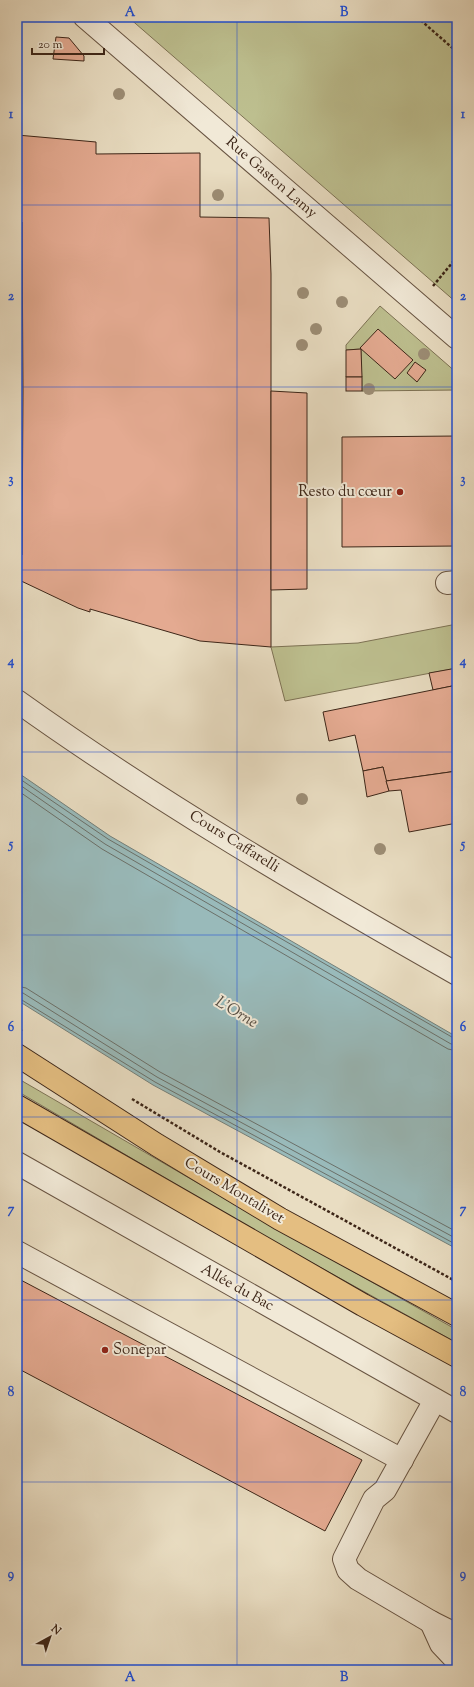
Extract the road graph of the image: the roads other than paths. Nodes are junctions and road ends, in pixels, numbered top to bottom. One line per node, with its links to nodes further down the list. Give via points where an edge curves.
1 (85, 17): 2 (street, Rue Gaston Lamy)
2 (457, 338)
3 (17, 701): 4 (street, Cours Caffarelli, via 88,751 236,844 385,934)
4 (457, 974)
5 (17, 1055): 9 (main road, Cours Montalivet, via 157,1145 266,1210)
6 (17, 1106): 10 (main road, via 356,1301)
7 (17, 1163): 11 (street, Allée du Bac)
8 (17, 1252): 13 (street)
9 (457, 1316)
10 (457, 1356)
11 (435, 1400): 12 (street, Allée du Bac); 13 (street)
12 (457, 1412)
13 (402, 1460): 14 (street, via 385,1490 374,1500 344,1559 348,1570 358,1579)
14 (431, 1622): 15 (street); 16 (street, via 441,1644)
15 (457, 1635)
16 (457, 1661)

